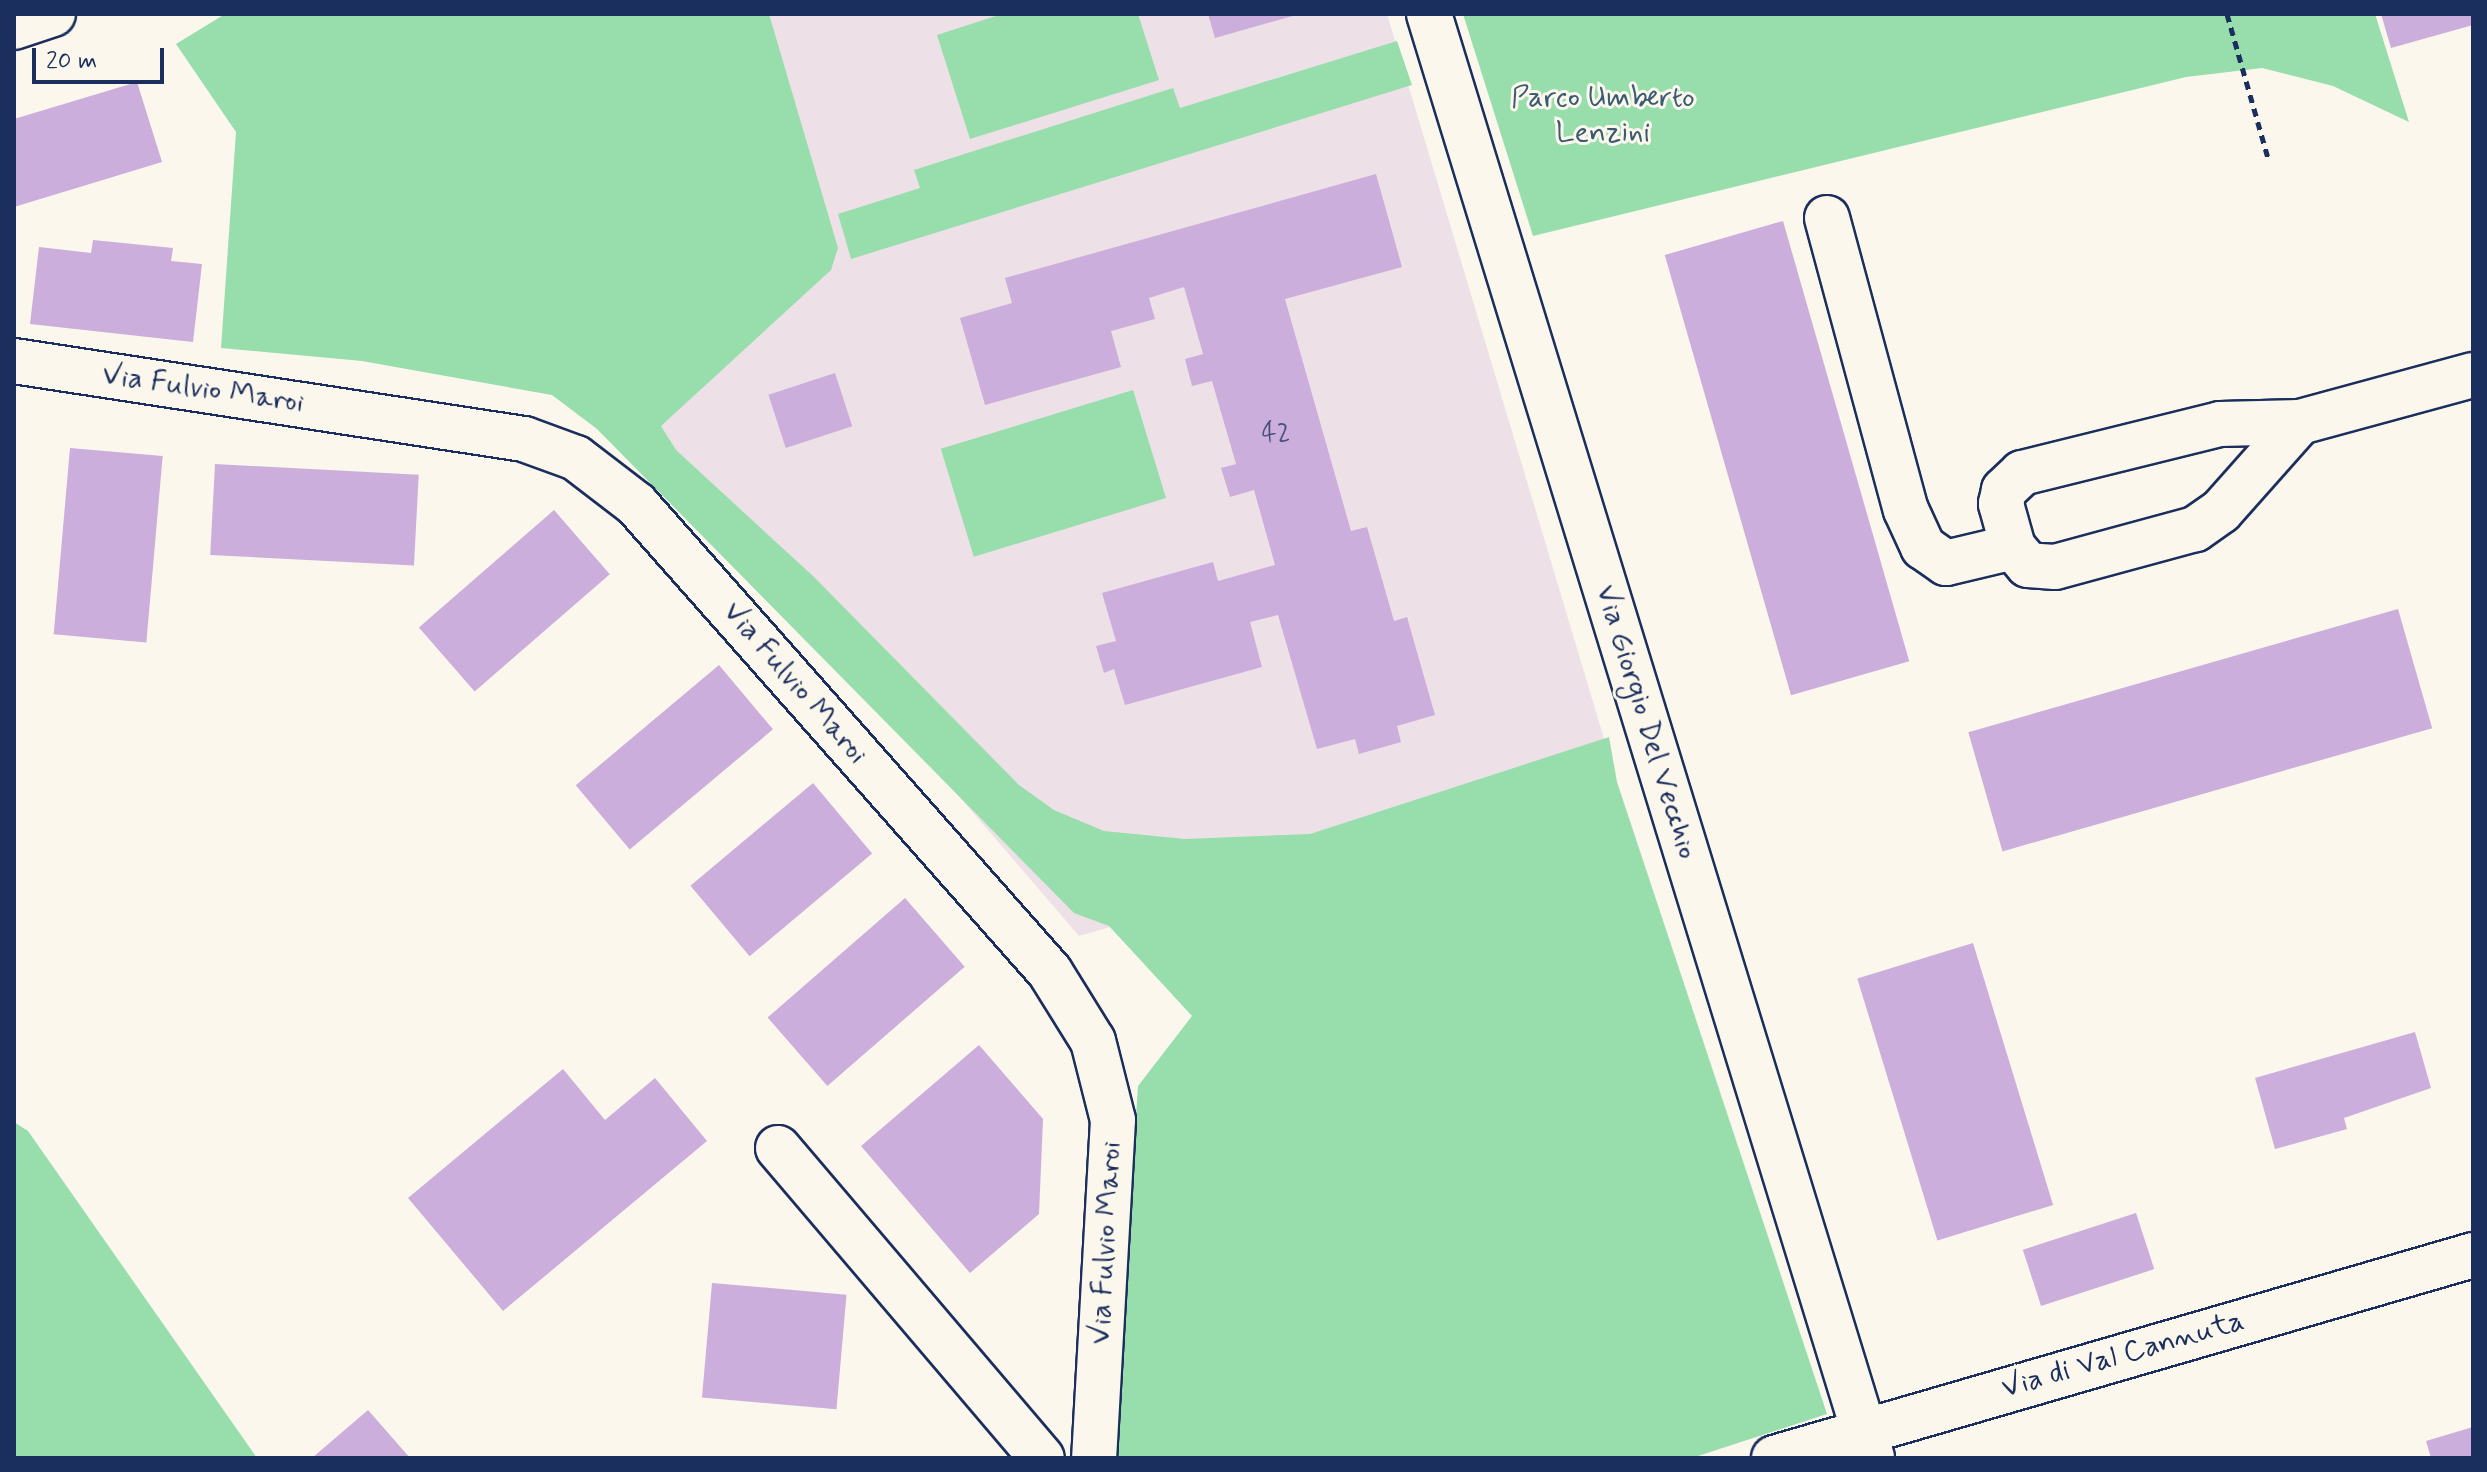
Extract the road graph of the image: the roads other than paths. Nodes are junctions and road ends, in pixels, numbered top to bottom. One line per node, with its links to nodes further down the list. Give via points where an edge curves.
1 (53, 14): 3 (street)
2 (1429, 14): 11 (street, Via Giorgio Del Vecchio)
3 (14, 27)
4 (1827, 218): 8 (street, via 1906,510 1923,547 1946,563)
5 (14, 361): 13 (street, Via Fulvio Maroi, via 524,439 576,458 636,504 1034,953 1089,1033 1106,1076 1113,1120)
6 (2473, 375): 7 (street)
7 (2300, 422): 8 (street, via 2221,511 2195,529 2055,567 2028,565); 8 (street, via 2220,424 2022,473 2004,490 2001,504)
8 (2013, 547)
9 (778, 1148): 12 (street)
10 (2473, 1255): 11 (street, Via di Val Cannuta)
11 (1868, 1444): 14 (street, Via di Val Cannuta)
12 (1042, 1458)
13 (1094, 1458)
14 (1774, 1458)

